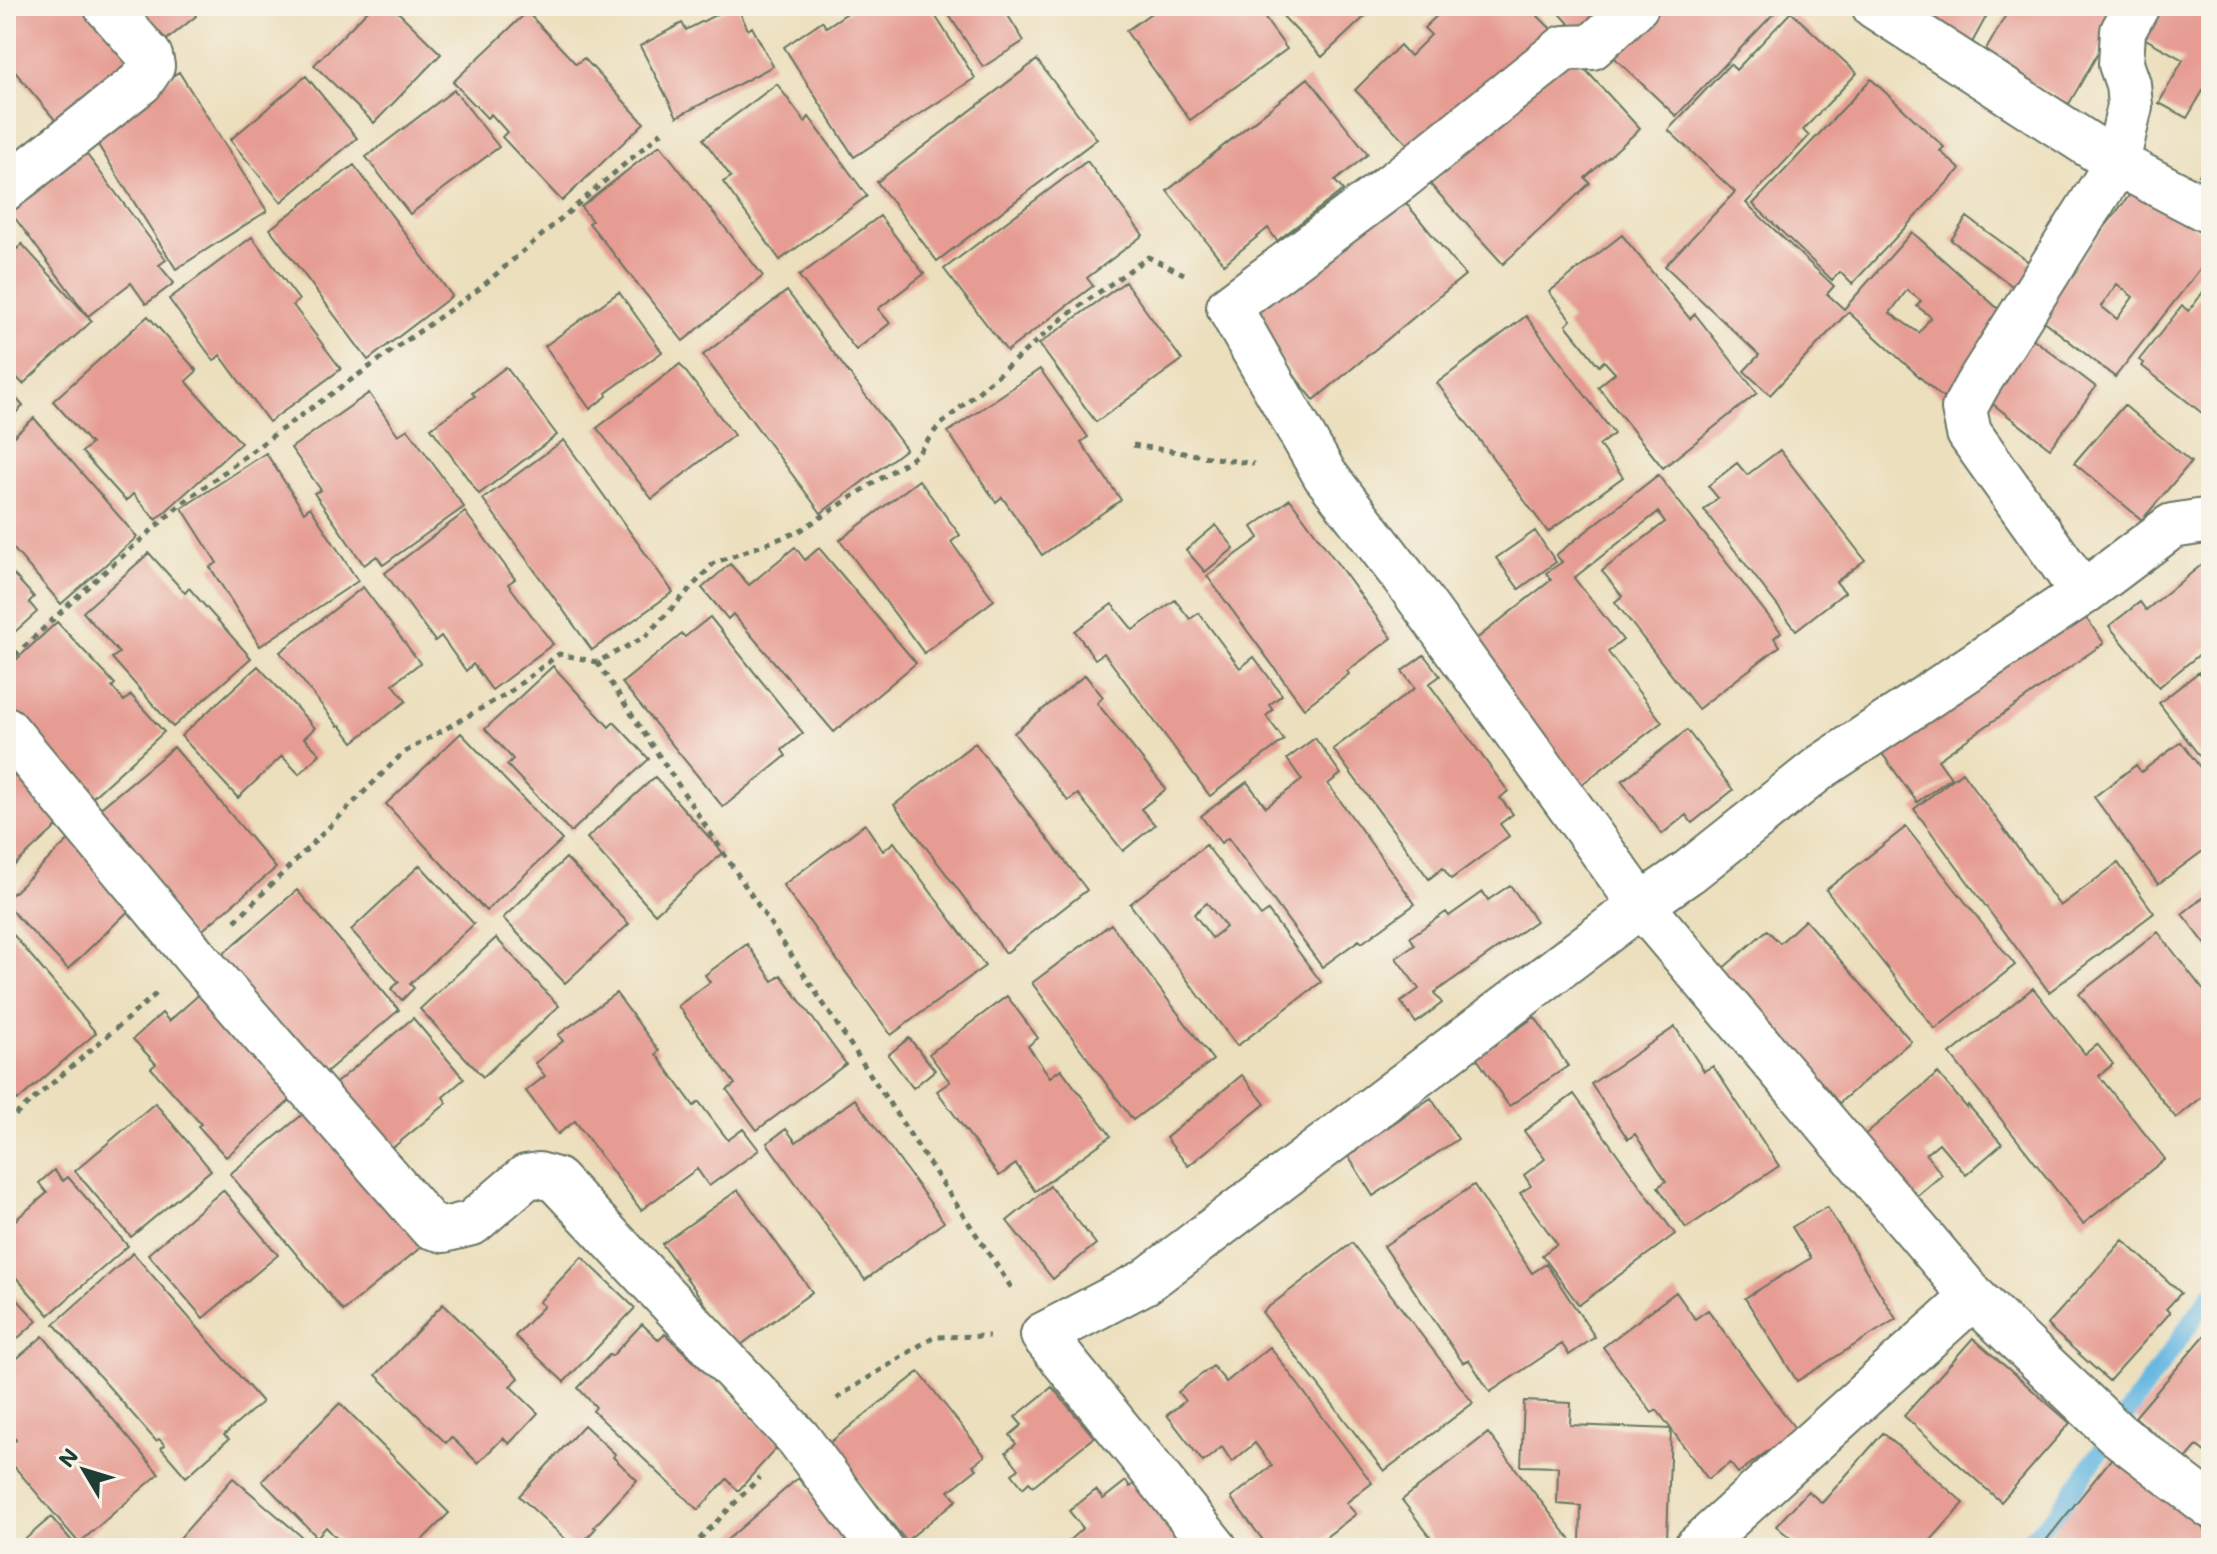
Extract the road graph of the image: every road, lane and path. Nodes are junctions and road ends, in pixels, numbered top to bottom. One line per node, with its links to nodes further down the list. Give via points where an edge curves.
1 (106, 6): 7 (street, via 150,56 152,66 141,82)
2 (1636, 6): 9 (street, via 1592,47 1564,48)
3 (1874, 6): 6 (street)
4 (2137, 6): 6 (street, via 2123,31 2121,64 2130,106)
5 (662, 132): 15 (path, via 479,289 179,506)
6 (2117, 163): 8 (street); 13 (street, via 1964,409 1969,433)
7 (6, 188)
8 (2211, 212)
9 (1229, 307): 11 (street); 14 (path, via 1195,279 1148,257 1063,318 937,428 917,455 798,532 714,563 645,637)
10 (1133, 445): 11 (path)
11 (1325, 475): 17 (street)
12 (2211, 520): 13 (street, via 2172,526)
13 (2083, 593): 17 (street, via 1821,767)
14 (597, 662): 18 (path, via 559,654 508,693 403,753); 21 (path)
15 (6, 664)
16 (6, 729): 18 (street)
17 (1641, 905): 20 (street); 21 (street, via 1145,1282)
18 (197, 959): 19 (path); 22 (street, via 430,1226 444,1230 472,1223 526,1177 556,1180)
19 (6, 1123)
20 (1973, 1297): 23 (street, via 2104,1422); 27 (street)
21 (1043, 1335): 22 (path, via 933,1337 843,1394); 26 (street)
22 (798, 1438): 24 (path); 25 (street)
23 (2211, 1506)
24 (691, 1548)
25 (880, 1548)
26 (1215, 1548)
27 (1696, 1548)

